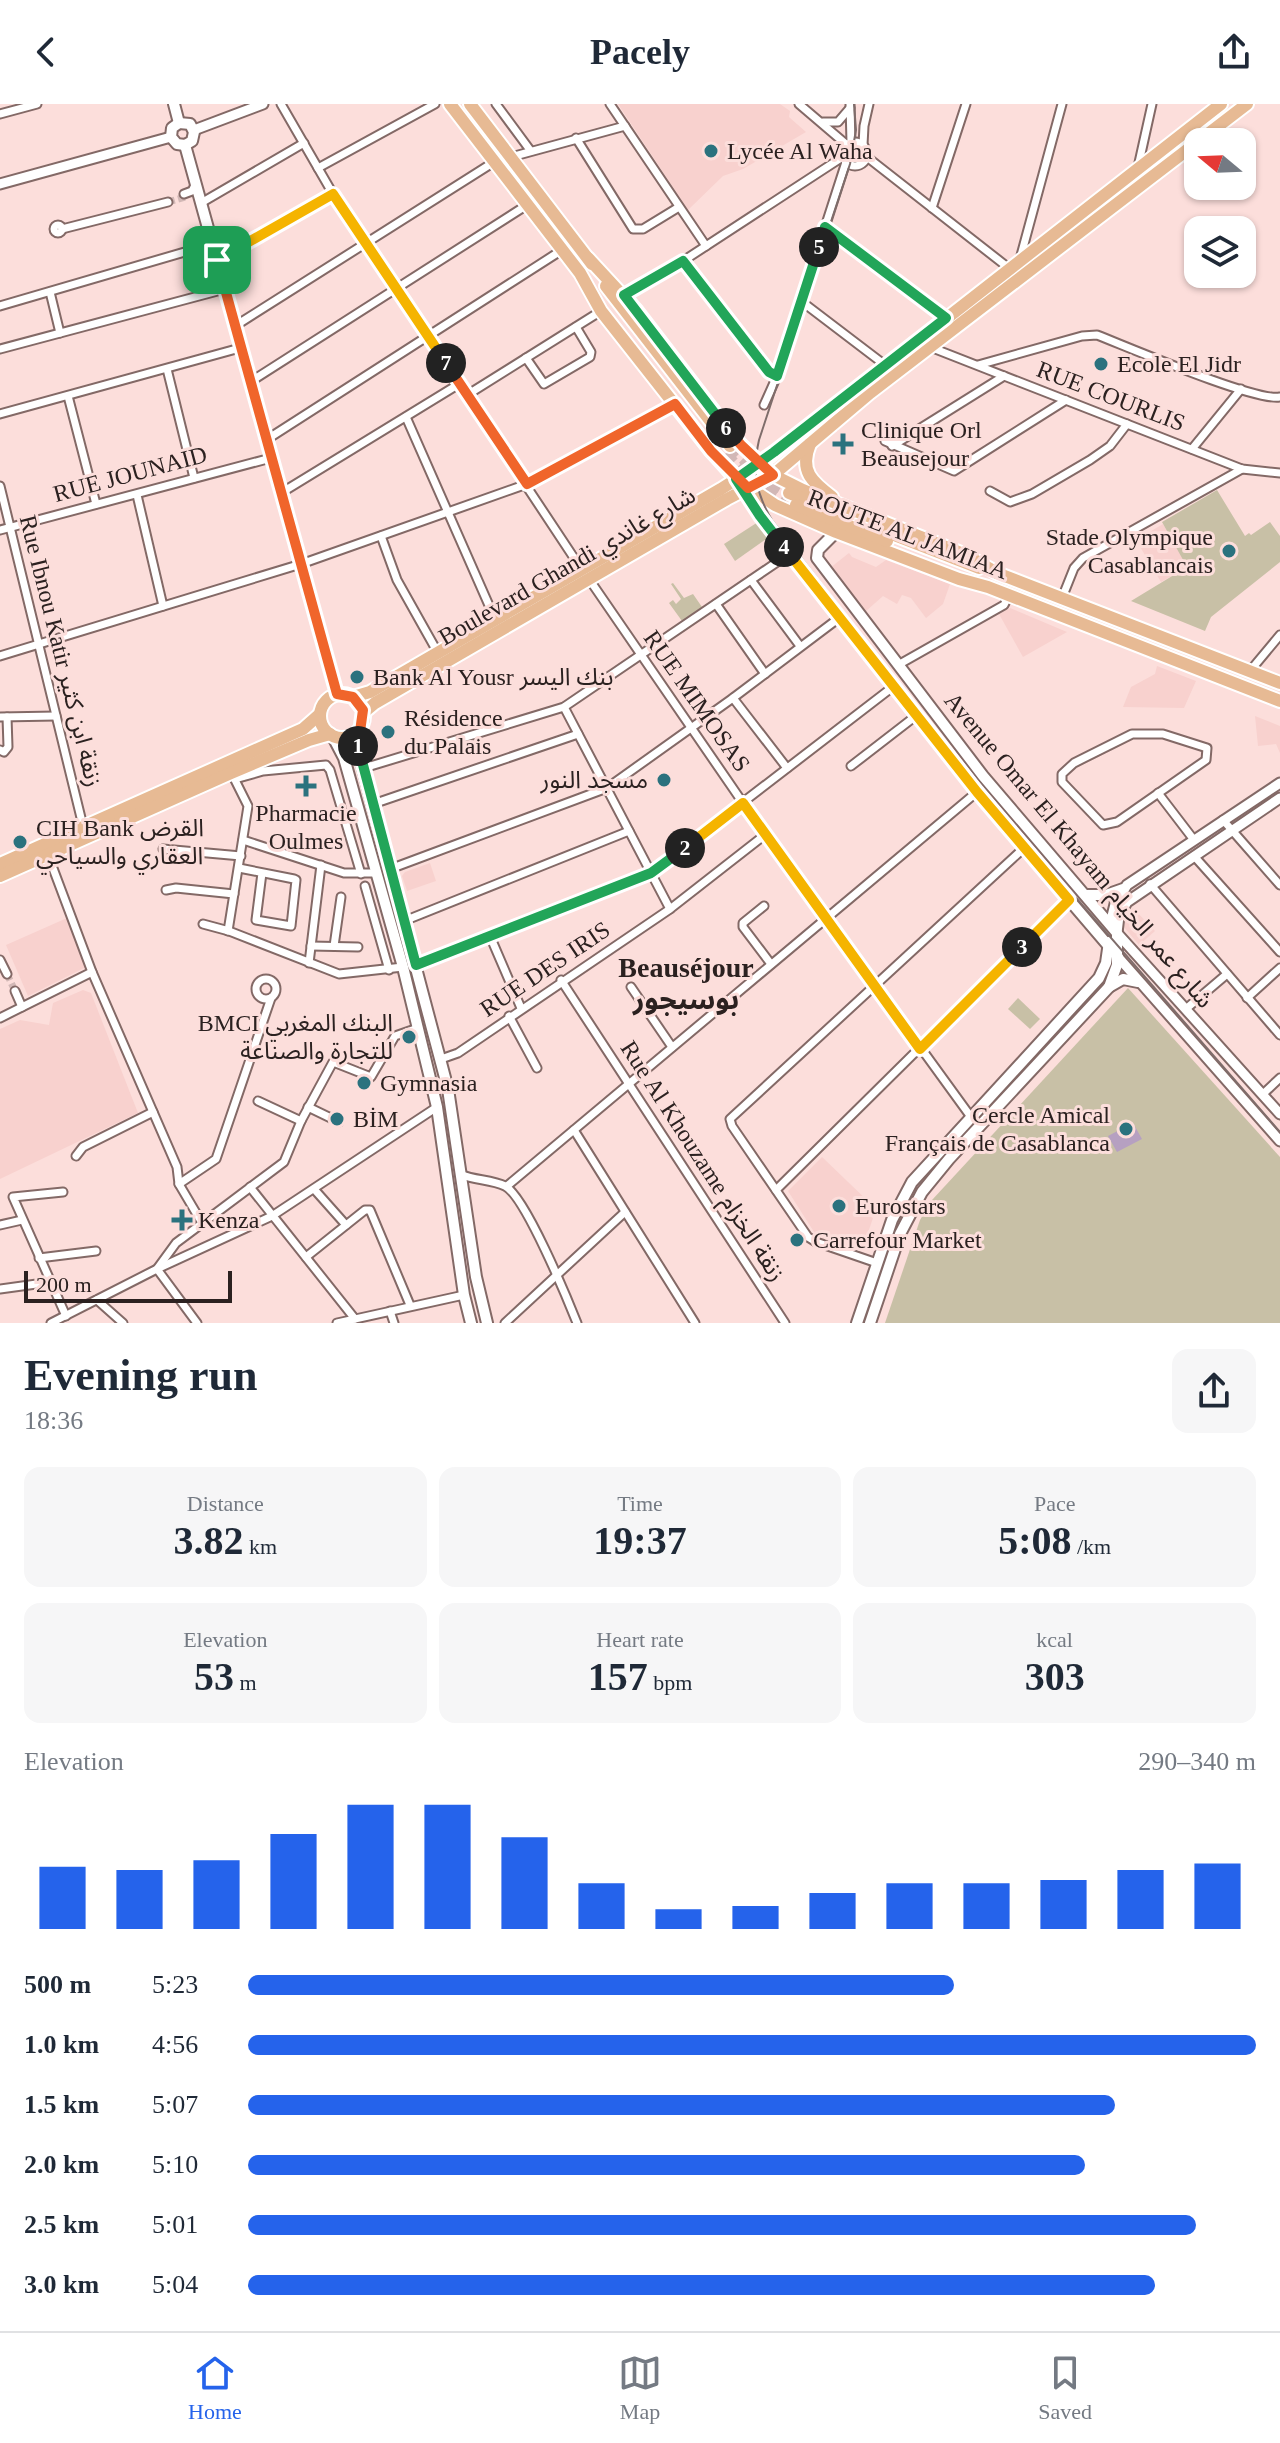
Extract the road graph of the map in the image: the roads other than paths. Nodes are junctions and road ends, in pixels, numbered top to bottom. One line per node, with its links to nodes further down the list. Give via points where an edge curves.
1 (37, 104): 18 (street)
2 (174, 104): 20 (main road)
3 (263, 104): 22 (street)
4 (281, 104): 25 (street, RUE MIMOSAS)
5 (435, 104): 34 (street)
6 (450, 104): 33 (main road)
7 (470, 104): 30 (main road)
8 (496, 104): 29 (street)
9 (610, 104): 21 (street)
10 (799, 104): 19 (street)
11 (869, 104): 28 (street)
12 (966, 104): 45 (street)
13 (1062, 104): 55 (street)
14 (1152, 104): 36 (street)
15 (1221, 104): 36 (main road, Boulevard Ghandi شارع غاندي)
16 (1247, 104): 69 (main road, Boulevard Ghandi شارع غاندي)
17 (851, 105): 19 (street, via 838,122); 26 (street)
18 (0, 114)
19 (823, 122): 26 (street)
20 (179, 123): 22 (main road); 23 (main road)
21 (625, 126): 24 (street); 44 (street)
22 (194, 130): 27 (main road, via 193,140)
23 (171, 137): 27 (main road); 39 (street)
24 (576, 138): 29 (street); 44 (street, via 633,229 643,229)
25 (304, 143): 34 (street, RUE MIMOSAS); 42 (street)
26 (849, 144): 28 (street); 32 (street)
27 (185, 145): 38 (main road)
28 (863, 145): 31 (street)
29 (530, 150): 30 (street)
30 (511, 157): 52 (main road)
31 (867, 157): 32 (street, via 853,166); 45 (street)
32 (845, 159): 35 (street); 37 (street)
33 (494, 162): 43 (main road); 48 (street)
34 (318, 168): 40 (street, RUE MIMOSAS)
35 (824, 169): 37 (street, via 836,173); 50 (street)
36 (1138, 169): 55 (main road, Boulevard Ghandi شارع غاندي)
37 (840, 182): 46 (street)
38 (196, 183): 42 (main road); 42 (street, via 185,196)
39 (0, 184)
40 (333, 194): 48 (street, RUE MIMOSAS); 53 (street)
41 (166, 201): 47 (street)
42 (201, 202): 49 (main road)
43 (527, 205): 51 (main road); 58 (street)
44 (679, 207): 50 (street)
45 (932, 208): 55 (street)
46 (825, 227): 61 (street); 64 (street)
47 (62, 229)
48 (366, 243): 58 (street, RUE MIMOSAS); 65 (street)
49 (212, 244): 53 (main road); 59 (street)
50 (706, 246): 54 (street)
51 (562, 250): 56 (main road); 68 (street)
52 (588, 258): 56 (main road, via 728,450); 60 (main road, ROUTE AL JAMIAA)
53 (217, 260): 57 (main road)
54 (683, 261): 60 (street); 76 (street)
55 (1015, 265): 64 (main road, Boulevard Ghandi شارع غاندي)
56 (580, 273): 63 (main road)
57 (225, 289): 65 (main road); 67 (street)
58 (397, 289): 68 (street, RUE MIMOSAS); 78 (street)
59 (50, 292): 62 (street); 67 (street)
60 (624, 295): 94 (main road, ROUTE AL JAMIAA)
61 (801, 301): 73 (street); 76 (street)
62 (0, 306)
63 (601, 311): 66 (street); 85 (main road)
64 (946, 318): 73 (main road, Boulevard Ghandi شارع غاندي)
65 (235, 326): 70 (main road)
66 (576, 327): 72 (street); 72 (street, via 590,357 544,384)
67 (60, 333): 71 (street)
68 (428, 335): 79 (street, RUE MIMOSAS); 90 (street)
69 (930, 347): 74 (street, RUE COURLIS); 91 (main road, Boulevard Ghandi شارع غاندي)
70 (240, 348): 75 (street); 78 (main road)
71 (0, 349)
72 (526, 358): 81 (street)
73 (885, 365): 94 (main road, Boulevard Ghandi شارع غاندي)
74 (977, 365): 77 (street, RUE COURLIS); 80 (street, via 1088,334)
75 (167, 369): 82 (street); 98 (street)
76 (777, 376): 86 (street)
77 (1004, 376): 84 (street, RUE COURLIS); 84 (street, via 888,443 954,471)
78 (250, 382): 90 (main road)
79 (459, 384): 81 (street, RUE MIMOSAS); 88 (street)
80 (1241, 389): 83 (street); 92 (street)
81 (467, 395): 99 (street, RUE MIMOSAS)
82 (68, 396): 87 (street); 105 (street)
83 (1280, 397)
84 (1066, 400): 89 (street, RUE COURLIS)
85 (675, 404): 99 (street); 101 (main road)
86 (764, 405)
87 (0, 414)
88 (406, 417): 103 (street); 107 (street)
89 (1127, 424): 92 (street, RUE COURLIS); 102 (street, via 1106,449 1032,494 1010,502)
90 (266, 440): 93 (main road)
91 (810, 444): 97 (main road, Boulevard Ghandi شارع غاندي); 106 (main road, via 808,477)
92 (1192, 449): 95 (street, RUE COURLIS)
93 (271, 458): 98 (street, RUE JOUNAID); 103 (main road)
94 (760, 464): 97 (main road, ROUTE AL JAMIAA); 101 (main road, Boulevard Ghandi شارع غاندي)
95 (1242, 469): 96 (street, RUE COURLIS); 119 (street, via 1083,558)
96 (1280, 473)
97 (773, 475): 101 (main road, Boulevard Ghandi شارع غاندي); 106 (main road, ROUTE AL JAMIAA)
98 (194, 478): 104 (street, RUE JOUNAID)
99 (527, 484): 107 (street); 115 (street, RUE MIMOSAS)
100 (0, 486): 108 (street, Rue Ibnou Katir زنقة ابن كثير)
101 (743, 486): 110 (main road, ROUTE AL JAMIAA); 112 (main road, Avenue Omar El Khayam شارع عمر الخيام); 115 (main road, Boulevard Ghandi شارع غاندي)
102 (990, 491)
103 (281, 493): 113 (main road)
104 (137, 495): 105 (street, RUE JOUNAID); 121 (street)
105 (96, 504): 108 (street, RUE JOUNAID)
106 (844, 507): 114 (main road, ROUTE AL JAMIAA, via 966,555)
107 (448, 512): 111 (street); 123 (street)
108 (10, 527): 109 (street, RUE JOUNAID); 125 (street, Rue Ibnou Katir زنقة ابن كثير)
109 (0, 530)
110 (836, 532): 117 (main road, ROUTE AL JAMIAA); 130 (main road, Avenue Omar El Khayam شارع عمر الخيام, via 817,558)
111 (381, 536): 113 (street); 127 (street, via 397,580)
112 (789, 554): 116 (street); 122 (main road, Avenue Omar El Khayam شارع عمر الخيام)
113 (306, 563): 121 (street); 135 (main road)
114 (997, 573): 117 (main road, via 787,497); 119 (main road, ROUTE AL JAMIAA)
115 (585, 575): 123 (main road, Boulevard Ghandi شارع غاندي); 129 (street, RUE MIMOSAS); 144 (main road, Boulevard Ghandi شارع غاندي, via 375,703)
116 (751, 580): 120 (street); 126 (street)
117 (988, 587): 118 (main road, ROUTE AL JAMIAA)
118 (1009, 595): 130 (street, via 1004,605); 138 (main road, ROUTE AL JAMIAA)
119 (1062, 598): 131 (main road, ROUTE AL JAMIAA)
120 (716, 604): 129 (street); 132 (street)
121 (163, 606): 125 (street)
122 (839, 618): 126 (street); 134 (main road, Avenue Omar El Khayam شارع عمر الخيام)
123 (495, 619): 127 (main road, Boulevard Ghandi شارع غاندي)
124 (1280, 635): 131 (street)
125 (39, 644): 128 (street); 142 (street, Rue Ibnou Katir زنقة ابن كثير)
126 (800, 646): 132 (street)
127 (438, 653): 136 (main road, Boulevard Ghandi شارع غاندي)
128 (0, 656)
129 (640, 656): 139 (street); 145 (street, RUE MIMOSAS)
130 (898, 665): 187 (main road, Avenue Omar El Khayam شارع عمر الخيام, via 983,776)
131 (1250, 671): 133 (main road, ROUTE AL JAMIAA)
132 (765, 674): 137 (street)
133 (1280, 683)
134 (894, 686): 141 (main road, Avenue Omar El Khayam شارع عمر الخيام); 151 (street)
135 (337, 694): 136 (main road); 140 (main road)
136 (353, 697): 144 (main road)
137 (733, 698): 145 (street); 151 (street)
138 (1280, 701)
139 (564, 707): 147 (street); 150 (street)
140 (320, 714): 146 (main road); 161 (main road, via 303,729)
141 (917, 715): 149 (street); 155 (main road, Avenue Omar El Khayam شارع عمر الخيام)
142 (56, 716): 143 (street); 161 (street, Rue Ibnou Katir زنقة ابن كثير)
143 (4, 717): 148 (street, via 8,747)
144 (362, 720): 146 (main road, via 347,736); 150 (main road, via 358,746)
145 (692, 728): 154 (street); 158 (street, RUE MIMOSAS)
146 (331, 734): 152 (main road); 177 (main road, via 344,758)
147 (578, 734): 154 (street); 159 (street)
148 (0, 750)
149 (851, 766)
150 (364, 768): 159 (main road)
151 (787, 768): 158 (street)
152 (233, 776): 165 (street, via 248,806); 169 (main road); 179 (street, via 326,765)
153 (1280, 783): 160 (street)
154 (607, 788): 163 (street); 175 (street)
155 (977, 792): 167 (main road, Avenue Omar El Khayam شارع عمر الخيام); 192 (street)
156 (1158, 793): 156 (street, via 1117,822 1103,825 1062,782 1062,774 1132,734 1163,734 1207,748 1206,760); 166 (street)
157 (1280, 798): 162 (street)
158 (743, 803): 164 (street, RUE MIMOSAS); 178 (street)
159 (373, 804): 175 (main road)
160 (1223, 820): 162 (street); 166 (street)
161 (83, 826): 172 (main road)
162 (1232, 830): 171 (street); 182 (street)
163 (629, 831): 178 (street); 193 (street)
164 (766, 834): 191 (street, RUE DES IRIS); 192 (street, RUE MIMOSAS)
165 (243, 840): 170 (street); 173 (street)
166 (1194, 840): 184 (street)
167 (1024, 848): 189 (main road, Avenue Omar El Khayam شارع عمر الخيام); 214 (street)
168 (163, 849): 170 (street)
169 (48, 855): 180 (main road); 210 (street)
170 (241, 856): 174 (street)
171 (1194, 856): 181 (street); 202 (street)
172 (0, 864)
173 (321, 865): 179 (street); 199 (street)
174 (239, 868): 176 (street); 186 (street)
175 (390, 869): 193 (main road)
176 (262, 873): 176 (street, via 296,880 291,926 256,920)
177 (376, 873): 179 (street); 207 (main road)
178 (651, 873): 191 (street); 197 (street)
179 (361, 874)
180 (0, 876)
181 (1150, 884): 195 (street, via 1123,906); 211 (street)
182 (1280, 885)
183 (365, 886): 209 (street)
184 (1123, 889): 187 (main road); 195 (street, via 1115,904)
185 (166, 890): 186 (street)
186 (234, 894): 196 (street)
187 (1086, 895): 195 (main road, Avenue Omar El Khayam شارع عمر الخيام)
188 (341, 897): 200 (street)
189 (1069, 900): 198 (main road, Avenue Omar El Khayam شارع عمر الخيام); 228 (street)
190 (764, 906): 205 (street, via 743,927)
191 (670, 909): 212 (street, RUE DES IRIS)
192 (827, 917): 205 (street); 214 (street, RUE MIMOSAS)
193 (404, 921): 206 (main road)
194 (203, 924): 196 (street)
195 (1114, 928): 198 (main road); 203 (main road); 222 (street, Avenue Omar El Khayam شارع عمر الخيام)
196 (228, 931): 204 (street)
197 (490, 936): 206 (street); 221 (street)
198 (1109, 944): 203 (main road, Avenue Omar El Khayam شارع عمر الخيام); 239 (main road, via 1099,978)
199 (311, 946): 200 (street); 204 (street)
200 (334, 946): 201 (street)
201 (358, 947)
202 (1280, 952)
203 (1118, 957): 213 (street, Avenue Omar El Khayam شارع عمر الخيام); 216 (main road)
204 (309, 963): 209 (street, via 339,974)
205 (771, 964): 227 (street)
206 (416, 965): 229 (main road)
207 (403, 967): 209 (street); 225 (main road)
208 (1280, 968): 219 (street)
209 (389, 970)
210 (92, 972): 220 (street); 237 (street)
211 (1227, 974): 219 (street); 222 (street)
212 (561, 980): 221 (street, RUE DES IRIS); 232 (street, Rue Al Khouzame زنقة الخزام)
213 (1138, 982): 216 (main road, via 1123,979); 243 (street, Avenue Omar El Khayam شارع عمر الخيام)
214 (875, 984): 228 (street, RUE MIMOSAS); 250 (street, via 732,1116 732,1126)
215 (631, 987): 227 (street)
216 (1109, 987): 284 (main road, via 922,1192 904,1224)
217 (15, 991): 220 (street)
218 (271, 998): 246 (street, via 216,1159)
219 (1247, 998): 226 (street)
220 (22, 1007): 224 (street)
221 (521, 1008): 223 (street, RUE DES IRIS)
222 (1187, 1008): 233 (street, Avenue Omar El Khayam شارع عمر الخيام)
223 (509, 1016): 229 (street, RUE DES IRIS, via 458,1053); 230 (street)
224 (0, 1018)
225 (418, 1028): 235 (street, via 395,1036 371,1077 333,1062); 236 (main road)
226 (1280, 1035)
227 (672, 1047): 232 (street)
228 (920, 1049): 239 (street, RUE MIMOSAS); 250 (street)
229 (441, 1059): 245 (main road)
230 (537, 1068)
231 (1280, 1078): 233 (street)
232 (629, 1084): 242 (street); 282 (street, Rue Al Khouzame زنقة الخزام)
233 (1263, 1094): 238 (street, Avenue Omar El Khayam شارع عمر الخيام)
234 (258, 1101): 240 (street)
235 (308, 1107): 240 (street); 241 (street)
236 (437, 1107): 249 (street); 266 (main road)
237 (153, 1112): 244 (street, via 83,1147); 246 (street)
238 (1280, 1114)
239 (971, 1117): 261 (main road, via 907,1190)
240 (301, 1121): 248 (street, via 288,1158)
241 (339, 1122)
242 (574, 1130): 247 (street); 252 (street)
243 (1280, 1141)
244 (76, 1156)
245 (462, 1175): 247 (street); 278 (main road)
246 (179, 1184): 255 (street)
247 (507, 1186): 263 (street)
248 (250, 1187): 253 (street); 255 (street)
249 (314, 1189): 253 (street); 257 (street)
250 (776, 1190): 261 (street, via 812,1240)
251 (63, 1192): 254 (street, via 16,1195 13,1201)
252 (625, 1212): 263 (street); 281 (street)
253 (272, 1216): 259 (street); 262 (street)
254 (22, 1220): 256 (street); 260 (street)
255 (202, 1223): 262 (street, via 168,1251)
256 (0, 1225)
257 (346, 1225): 259 (street); 268 (street, via 365,1210 373,1211)
258 (96, 1251): 260 (street)
259 (306, 1257): 271 (street)
260 (39, 1258): 264 (street)
261 (877, 1263): 283 (main road)
262 (157, 1269): 267 (street); 274 (street)
263 (558, 1274): 279 (street); 280 (street)
264 (51, 1282): 265 (street); 270 (street)
265 (0, 1289)
266 (464, 1295): 268 (street); 277 (main road)
267 (97, 1300): 270 (street); 273 (street)
268 (410, 1305): 269 (street)
269 (390, 1311): 271 (street); 276 (street)
270 (66, 1316): 272 (street)
271 (355, 1319): 275 (street)
272 (51, 1323)
273 (123, 1323)
274 (197, 1323)
275 (337, 1323)
276 (394, 1323)
277 (471, 1323)
278 (487, 1323)
279 (505, 1323)
280 (577, 1323)
281 (695, 1323)
282 (785, 1323)
283 (857, 1323)
284 (870, 1323)

